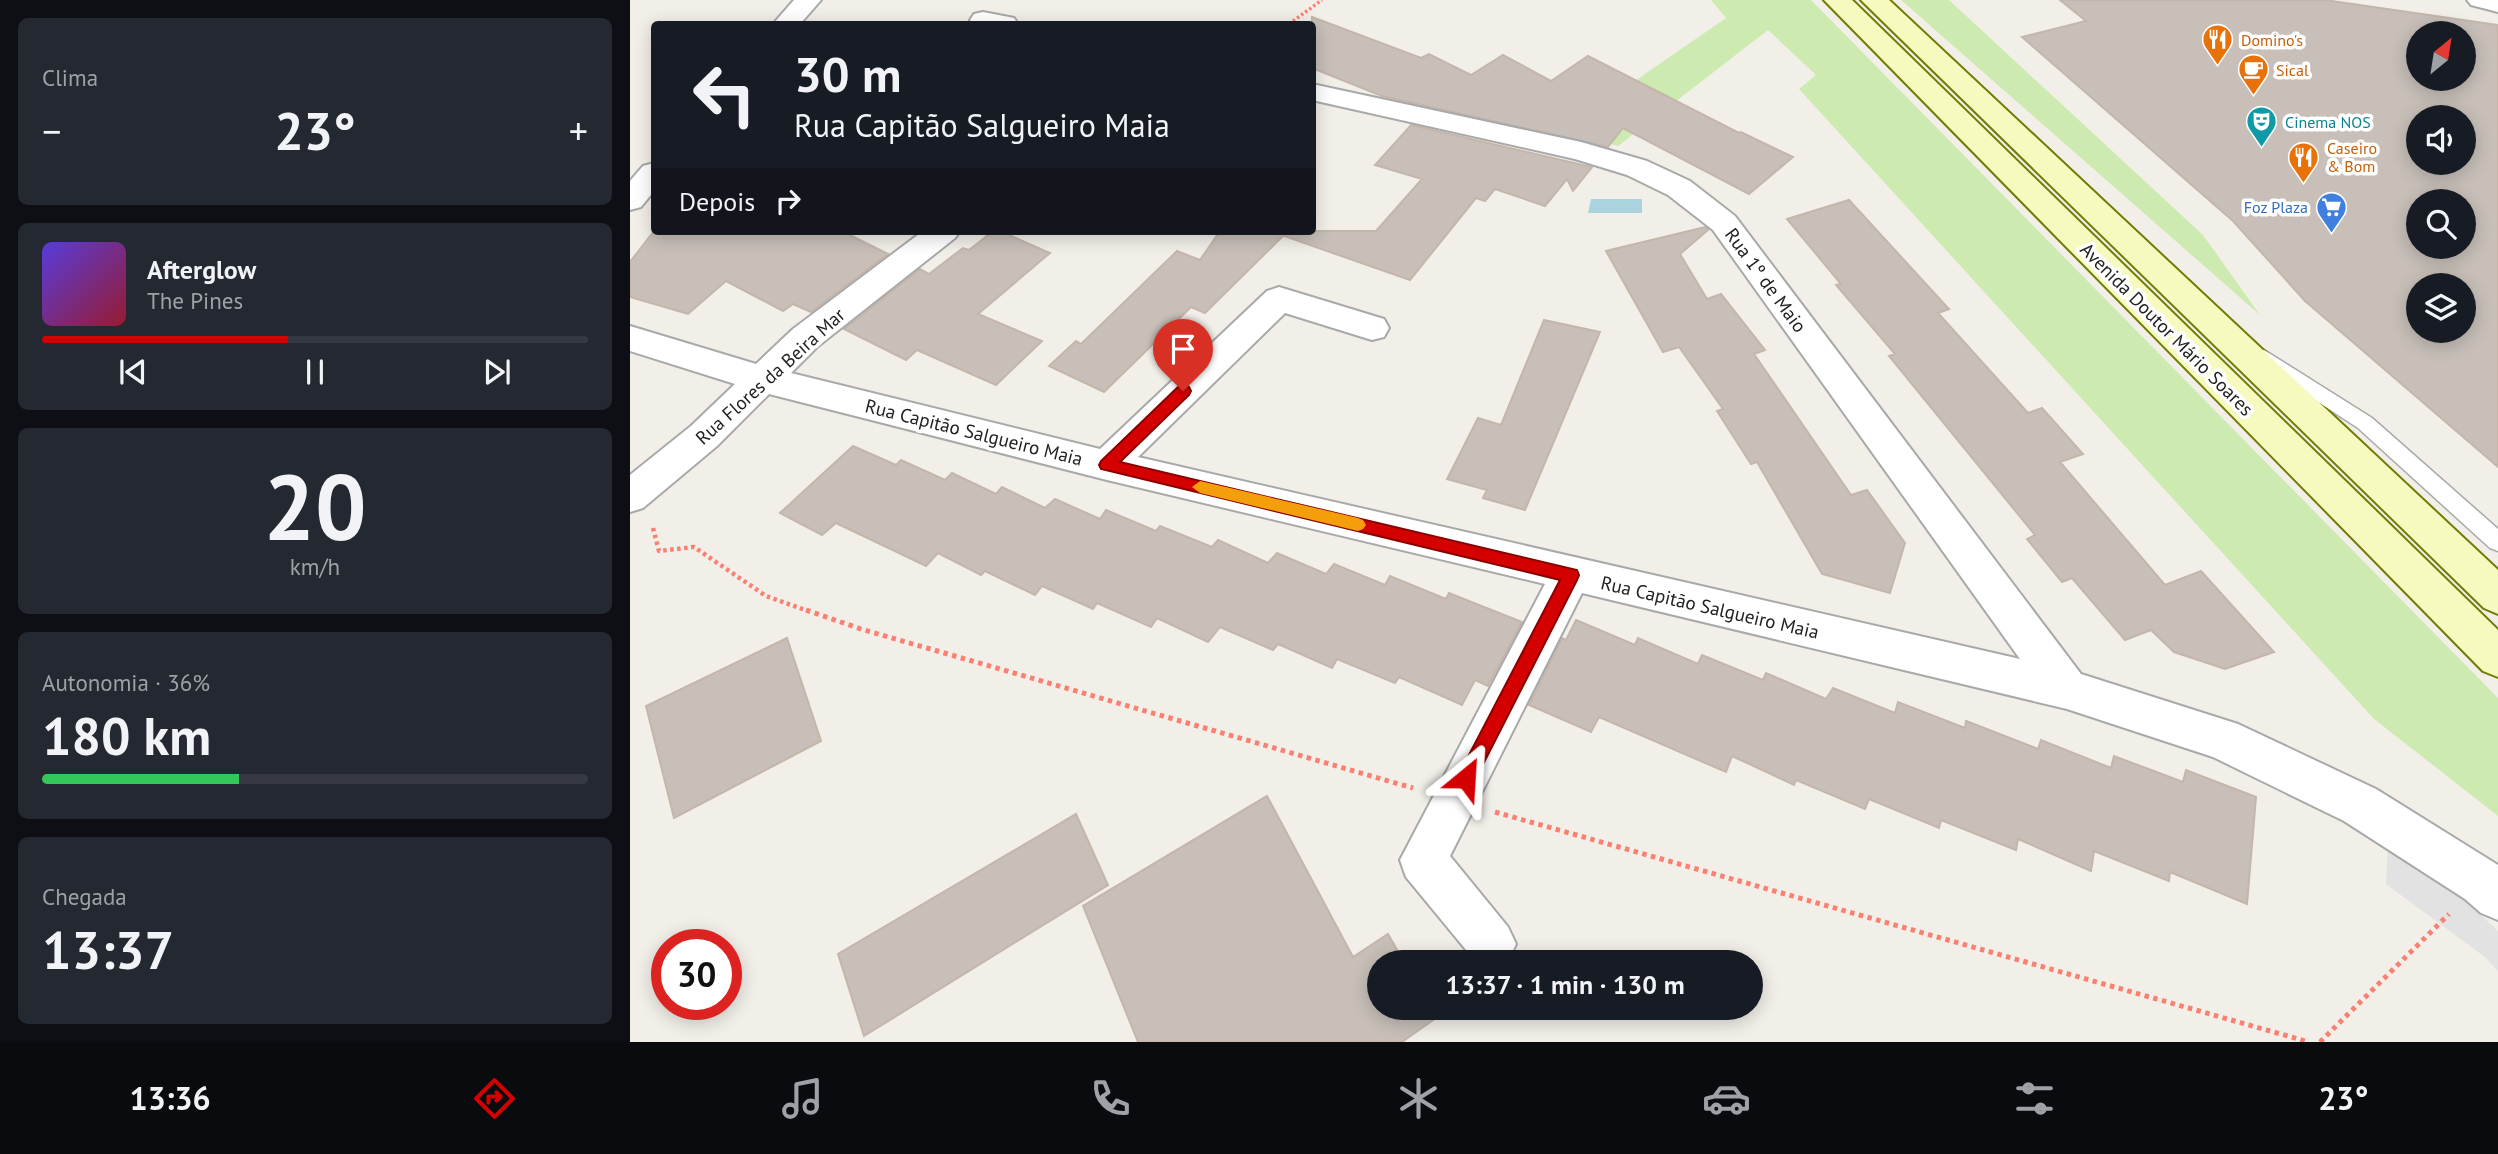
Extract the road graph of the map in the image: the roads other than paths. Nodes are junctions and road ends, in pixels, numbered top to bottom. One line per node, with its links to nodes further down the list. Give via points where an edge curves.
1 (808, 0): 6 (street)
2 (1837, 0): 20 (main road, Avenida Doutor Mário Soares)
3 (1874, 0): 12 (main road, Avenida Doutor Mário Soares)
4 (2480, 0): 5 (street)
5 (2498, 4)
6 (789, 21)
7 (1316, 93): 21 (street, Rua 1º de Maio, via 1581,151 1637,168 1679,188 1724,223)
8 (651, 176): 9 (street)
9 (630, 200)
10 (939, 235): 14 (street, Rua Flores da Beira Mar, via 805,338)
11 (1372, 328): 15 (street, via 1279,299)
12 (2220, 329): 17 (lane, via 2365,423); 19 (main road, Avenida Doutor Mário Soares)
13 (630, 338): 14 (street, Rua Capitão Salgueiro Maia)
14 (762, 379): 15 (street, Rua Capitão Salgueiro Maia); 16 (street, Rua Flores da Beira Mar, via 704,436)
15 (1107, 465): 18 (street, Rua Capitão Salgueiro Maia)
16 (630, 497)
17 (2498, 542)
18 (1571, 575): 21 (street, Rua Capitão Salgueiro Maia); 23 (street, via 1423,860)
19 (2498, 596)
20 (2498, 658)
21 (2067, 689): 22 (street, Rua Capitão Salgueiro Maia, via 2222,739 2360,805)
22 (2490, 889)
23 (1491, 944)

